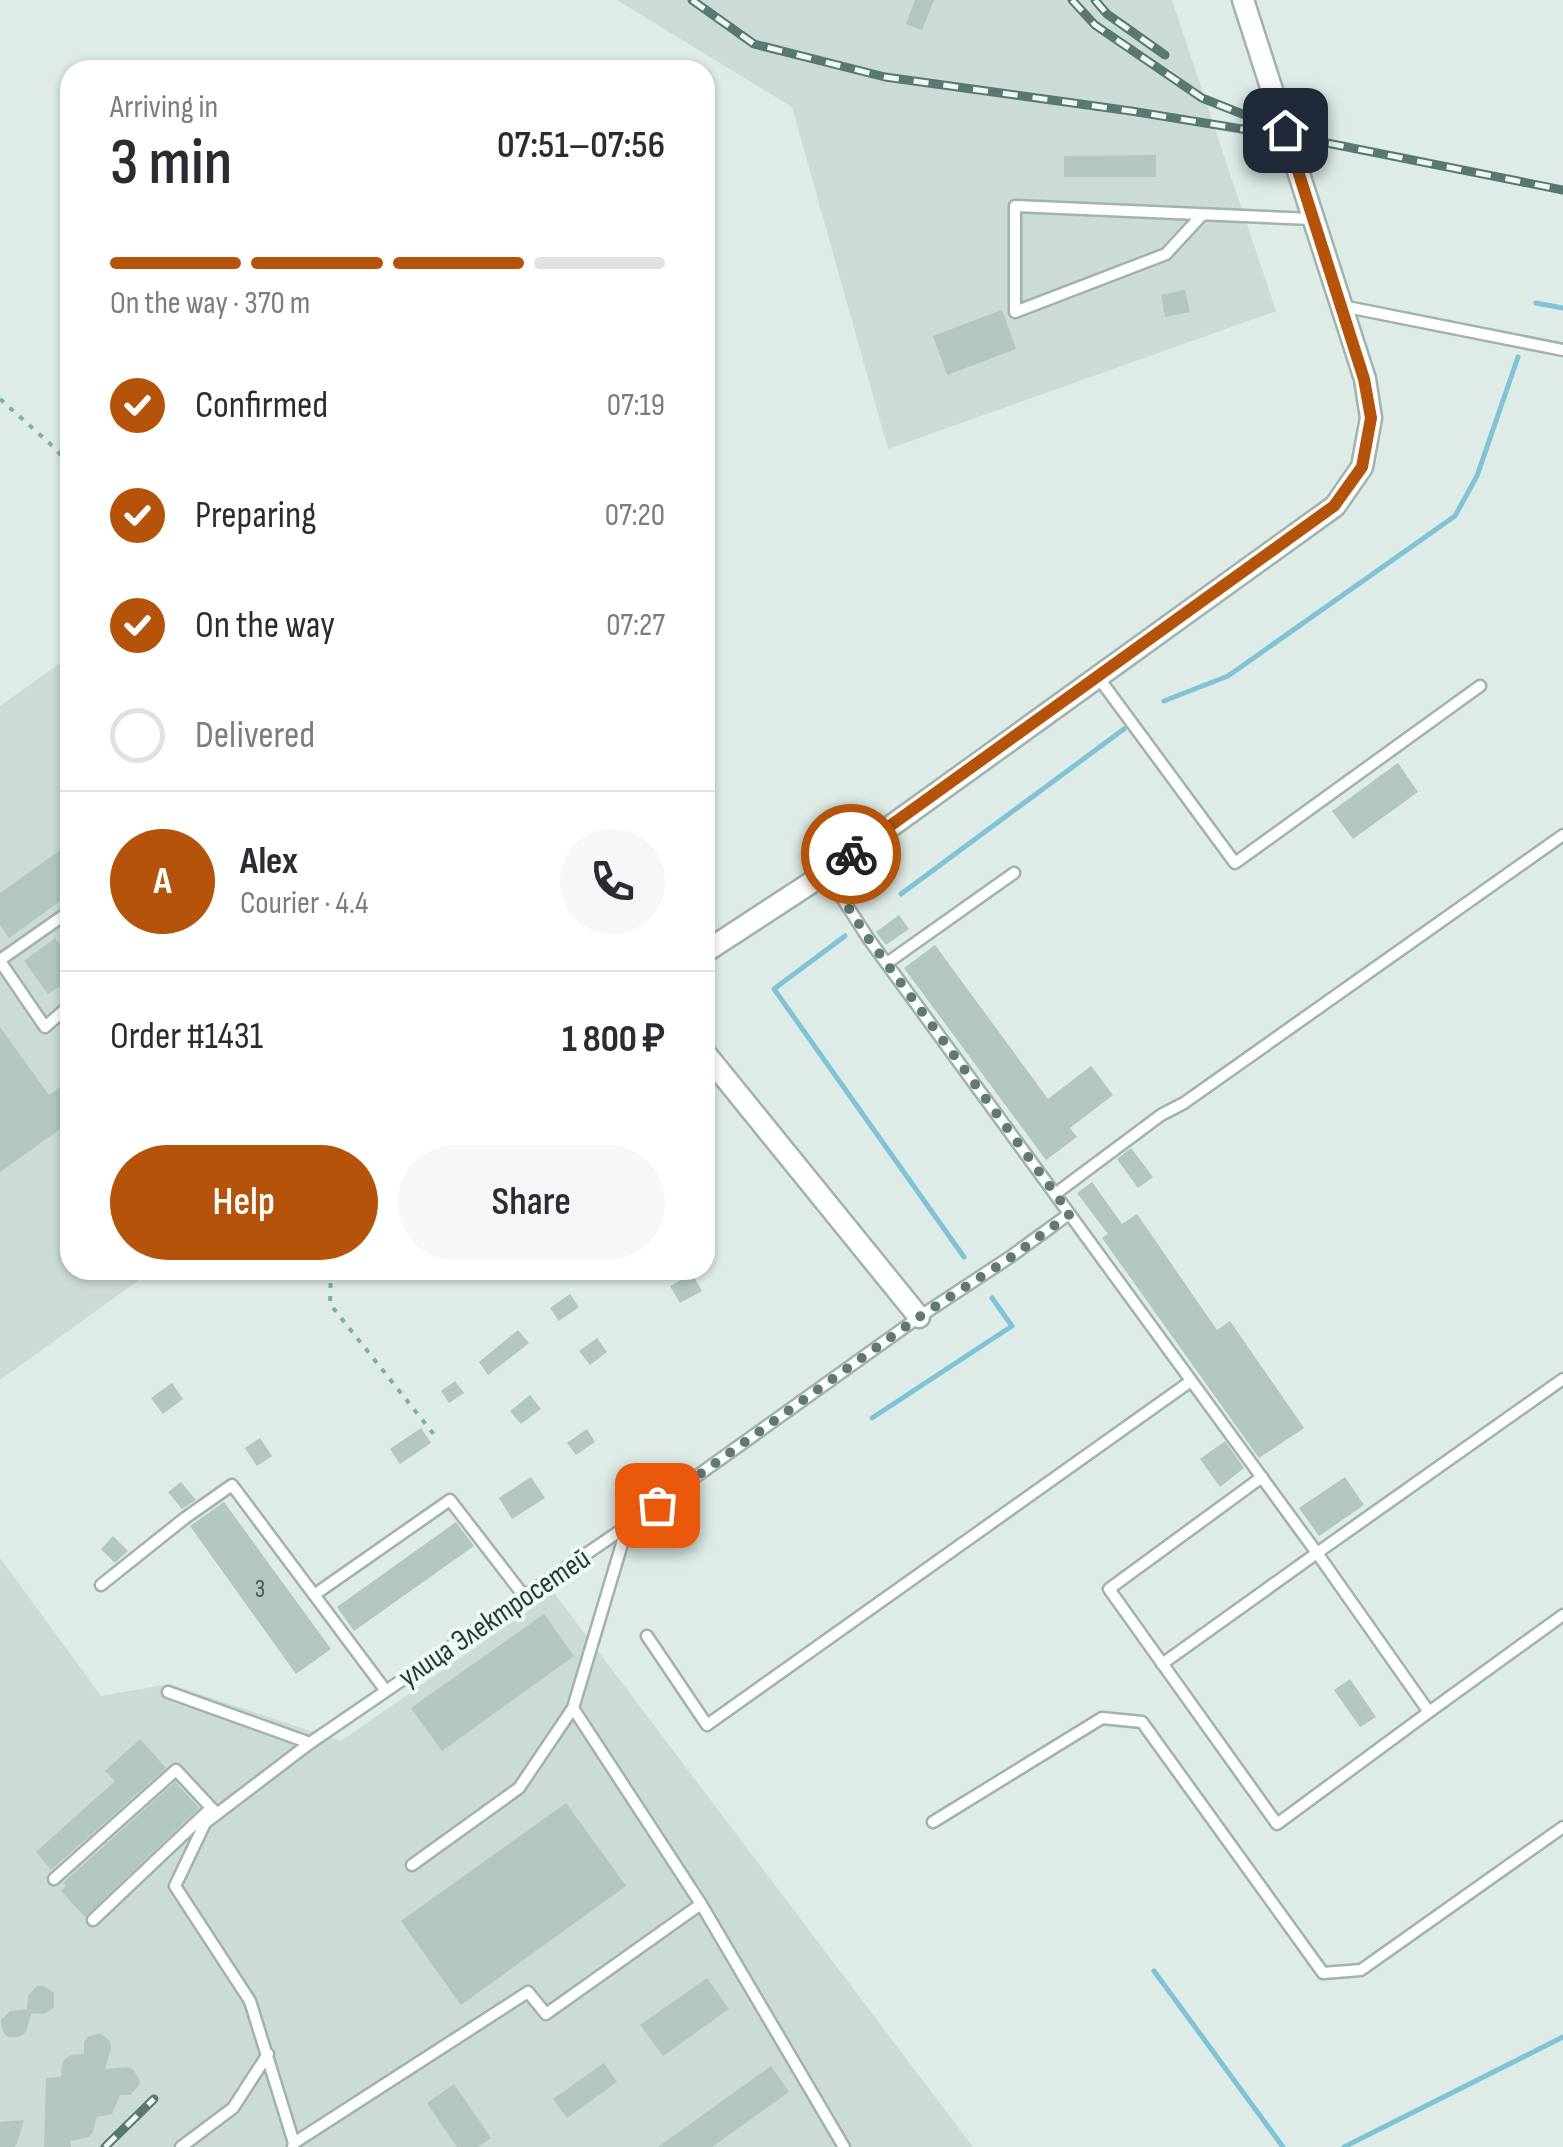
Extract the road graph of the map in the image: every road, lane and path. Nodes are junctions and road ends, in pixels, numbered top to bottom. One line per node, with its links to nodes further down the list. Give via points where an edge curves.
1 (1243, 0): 3 (street)
2 (1201, 216): 2 (lane, via 1015,206 1015,312 1166,254); 3 (lane)
3 (1313, 219): 4 (street)
4 (1341, 306): 5 (lane); 8 (street, via 1371,418 1362,467 1334,506)
5 (1563, 350)
6 (0, 398): 7 (path)
7 (60, 454)
8 (1098, 676): 9 (lane, via 1235,863); 11 (street)
9 (1480, 686)
10 (1563, 835): 19 (lane)
11 (826, 873): 14 (street); 16 (lane)
12 (1014, 873): 16 (lane)
13 (60, 918): 15 (lane)
14 (715, 945)
15 (0, 960): 17 (lane, via 45,1026)
16 (886, 963): 19 (lane)
17 (60, 1013)
18 (715, 1066): 22 (street)
19 (1054, 1194): 20 (lane)
20 (1070, 1214): 22 (lane, улица Электросетей); 24 (lane)
21 (331, 1280): 25 (path, via 330,1304)
22 (919, 1317): 27 (lane, улица Электросетей)
23 (1563, 1379): 28 (lane)
24 (1191, 1380): 26 (lane); 33 (lane, via 707,1725)
25 (436, 1437)
26 (1262, 1477): 28 (lane); 34 (lane, via 1109,1589)
27 (627, 1526): 31 (lane, улица Электросетей); 37 (lane)
28 (1317, 1553): 34 (lane); 38 (lane)
29 (101, 1585): 30 (lane, via 232,1485)
30 (314, 1595): 31 (lane, via 450,1500); 35 (lane)
31 (524, 1596): 35 (lane, улица Электросетей)
32 (1563, 1615): 38 (lane)
33 (647, 1636)
34 (1162, 1664): 38 (lane, via 1278,1824)
35 (386, 1691): 39 (lane, улица Электросетей)
36 (168, 1692): 39 (lane)
37 (574, 1708): 43 (lane, via 519,1788); 45 (lane)
38 (1429, 1712)
39 (310, 1743): 40 (lane, улица Электросетей)
40 (214, 1811): 44 (lane, via 176,1770); 46 (lane); 47 (lane, via 175,1886 250,2001)
41 (934, 1822): 42 (lane, via 1102,1718 1142,1722 1322,1973 1361,1970)
42 (1563, 1827)
43 (412, 1865)
44 (54, 1878)
45 (701, 1904): 48 (lane, via 546,2014 528,1992); 50 (lane)
46 (93, 1920)
47 (268, 2054): 48 (lane); 49 (lane, via 232,2108)
48 (293, 2145)
49 (181, 2147)
50 (844, 2147)

